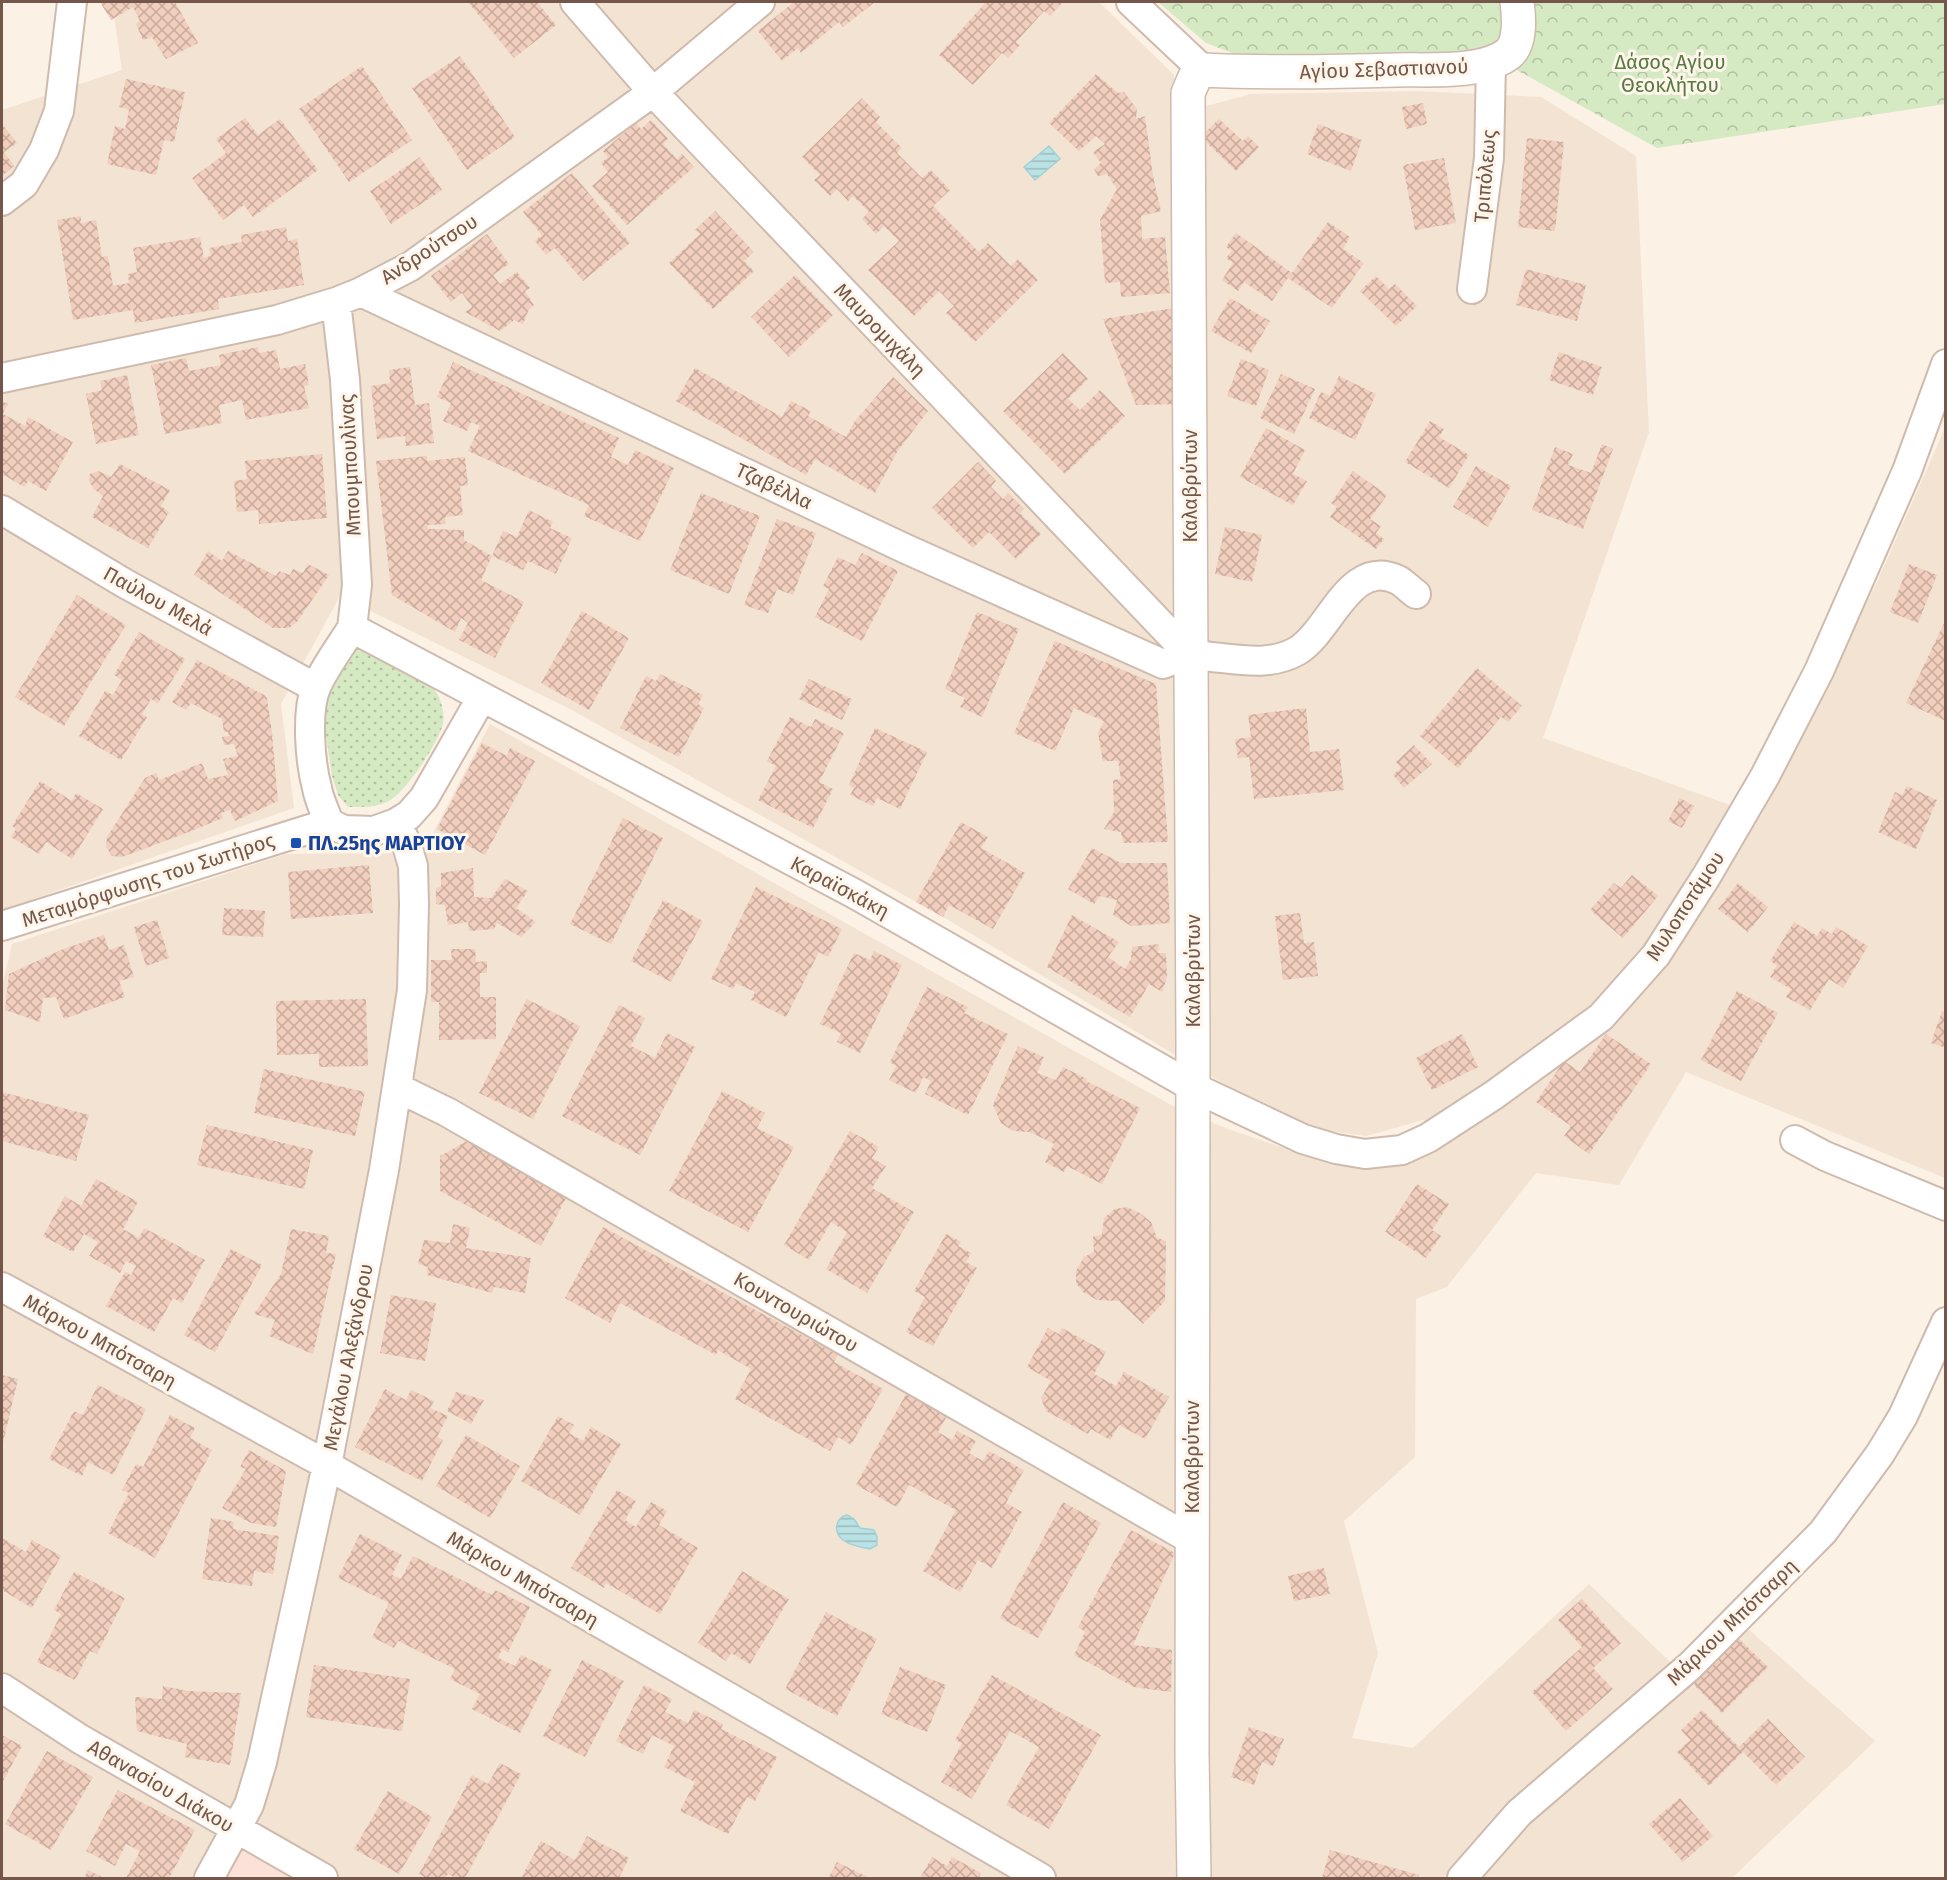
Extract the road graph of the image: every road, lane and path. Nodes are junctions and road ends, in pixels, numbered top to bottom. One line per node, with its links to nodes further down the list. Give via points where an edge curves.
1 (72, 2): 9 (street, via 59,111 44,150 24,184)
2 (575, 2): 8 (street, Μαυρομιχάλη)
3 (760, 2): 8 (street, Ανδρούτσου)
4 (1131, 2): 7 (street)
5 (1517, 2): 6 (street, Αγίου Σεβαστιανού, via 1513,47)
6 (1491, 62): 7 (street, Αγίου Σεβαστιανού, via 1462,68 1316,73); 10 (street, Τριπόλεως, via 1489,158)
7 (1203, 70): 17 (street, Καλαβρύτων, via 1188,93)
8 (653, 92): 11 (street, Ανδρούτσου, via 411,266); 17 (street, Μαυρομιχάλη)
9 (2, 201)
10 (1472, 289)
11 (349, 297): 13 (street, Ανδρούτσου, via 277,320); 16 (street, Μπουμπουλίνας, via 345,380 357,585); 17 (street, Τζαβέλλα, via 1163,664)
12 (1946, 364): 23 (street, Μυλοποτάμου, via 1907,471 1819,671 1765,776 1656,956 1601,1017 1494,1095 1428,1138 1402,1150 1365,1154 1303,1139)
13 (2, 378)
14 (2, 510): 18 (street, Παύλου Μελά, via 124,583)
15 (1416, 594): 17 (street, via 1398,580 1379,575 1359,581 1315,636 1280,659 1254,661)
16 (352, 628): 18 (street); 19 (street, Καραϊσκάκη)
17 (1190, 655): 23 (street, Καλαβρύτων)
18 (316, 688): 20 (street, via 311,721 314,774)
19 (482, 697): 21 (street, via 424,798); 23 (street, Καραϊσκάκη, via 855,894)
20 (329, 823): 21 (street, via 354,832 374,831); 22 (street, Μεταμόρφωσης του Σωτήρος)
21 (396, 823): 24 (street, Μεγάλου Αλεξάνδρου, via 412,866 414,904 412,990)
22 (2, 926)
23 (1193, 1086): 30 (street, Καλαβρύτων)
24 (398, 1088): 29 (street, Μεγάλου Αλεξάνδρου); 30 (street, Κουντουριώτου, via 447,1112)
25 (1795, 1140): 26 (street)
26 (1946, 1206)
27 (2, 1287): 29 (street, Μάρκου Μπότσαρη)
28 (1946, 1322): 37 (street, Μάρκου Μπότσαρη, via 1903,1416 1880,1455 1823,1532 1690,1665 1519,1813)
29 (327, 1465): 32 (street, Μεγάλου Αλεξάνδρου, via 262,1762 249,1805); 35 (street, Μάρκου Μπότσαρη)
30 (1192, 1540): 36 (street, Καλαβρύτων)
31 (2, 1688): 32 (street, Αθανασίου Διάκου, via 80,1739)
32 (236, 1830): 33 (street, Μεγάλου Αλεξάνδρου); 34 (street, Αθανασίου Διάκου)
33 (209, 1878)
34 (323, 1878)
35 (1041, 1878)
36 (1194, 1878)
37 (1462, 1878)

